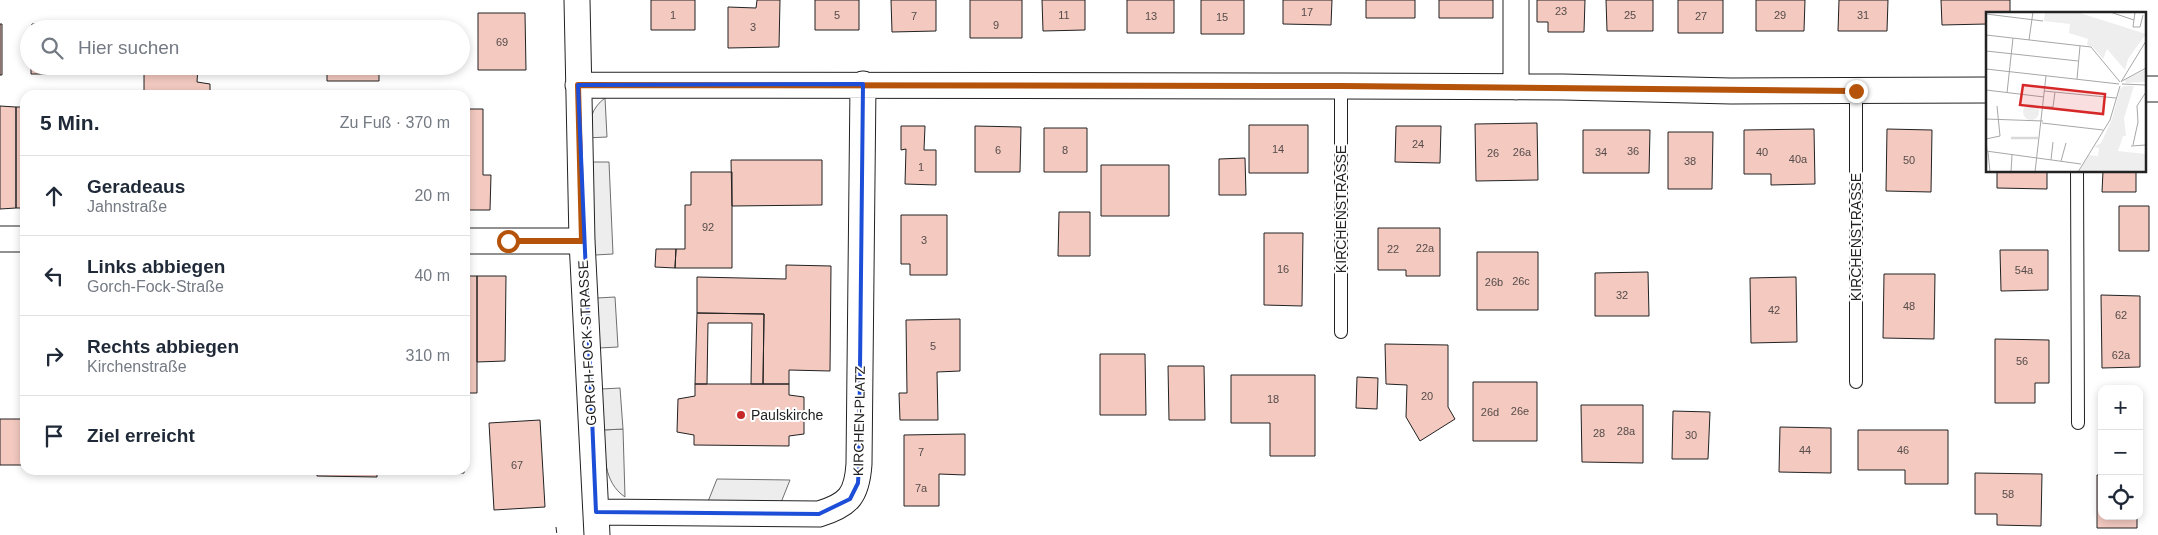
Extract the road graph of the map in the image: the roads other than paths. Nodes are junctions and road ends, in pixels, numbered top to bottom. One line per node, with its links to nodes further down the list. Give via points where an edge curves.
1 (577, 0): 4 (street, GORCH-FOCK-STRASSE)
2 (1516, 0): 6 (street)
3 (863, 84): 4 (street); 5 (street); 17 (street, KIRCHEN-PLATZ, via 859,464 858,483 850,499 836,509 820,514)
4 (578, 85): 13 (street, GORCH-FOCK-STRASSE)
5 (1341, 86): 6 (street); 14 (lane, KIRCHENSTRASSE)
6 (1516, 87): 8 (street)
7 (1986, 90): 8 (street)
8 (1856, 91): 15 (lane, KIRCHENSTRASSE)
9 (2077, 172): 16 (lane)
10 (0, 239): 11 (street)
11 (20, 239)
12 (470, 241): 13 (street)
13 (582, 241): 17 (street, GORCH-FOCK-STRASSE)
14 (1341, 332)
15 (1856, 382)
16 (2078, 423)
17 (597, 524)

